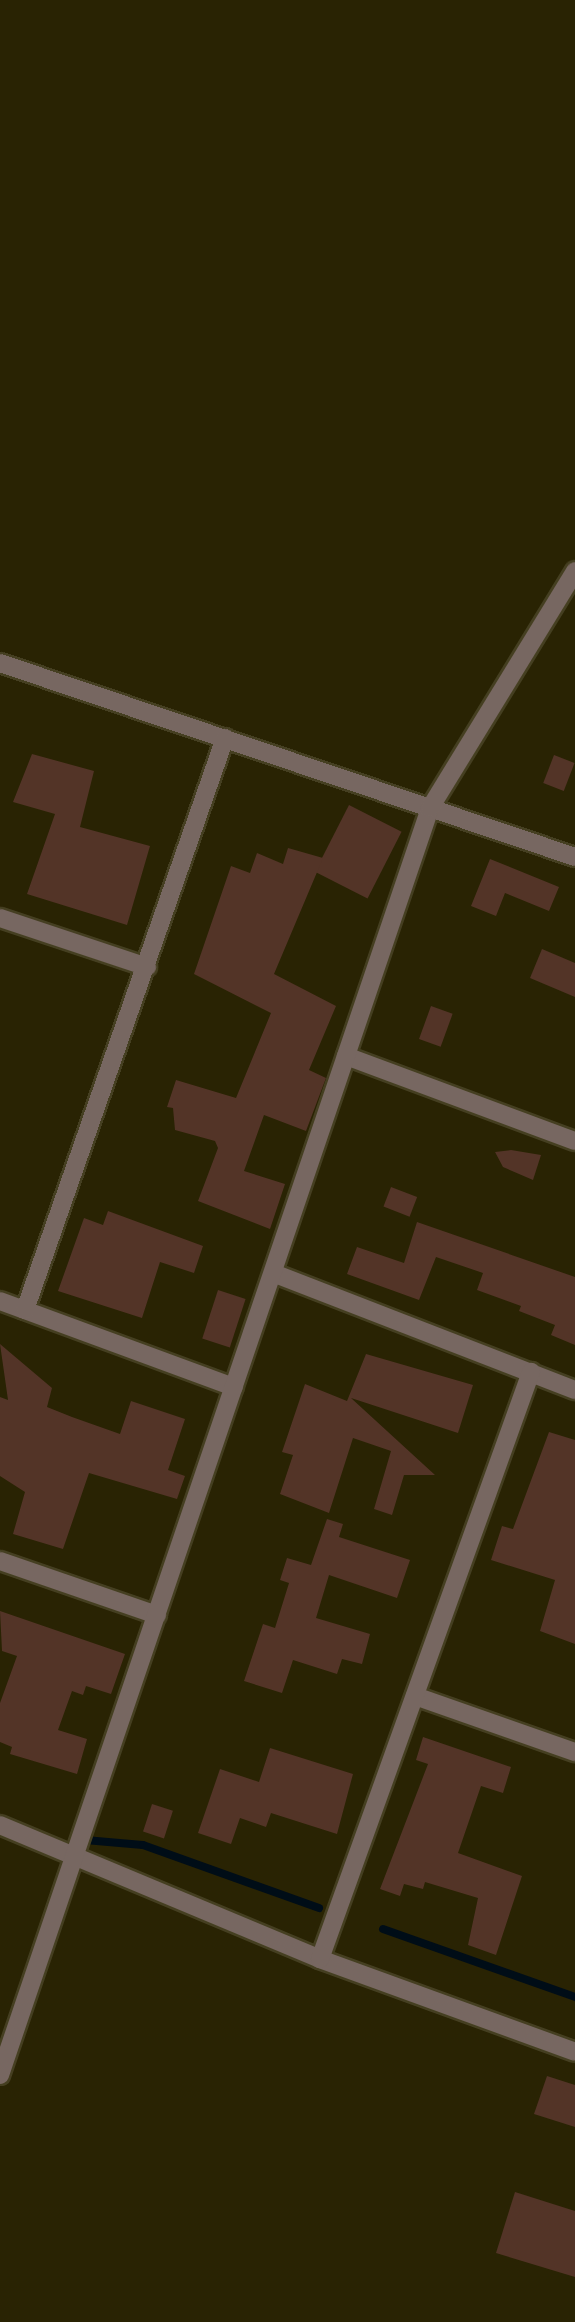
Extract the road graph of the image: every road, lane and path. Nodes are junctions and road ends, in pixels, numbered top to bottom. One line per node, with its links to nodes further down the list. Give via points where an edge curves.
1 (575, 571): 4 (street)
2 (0, 663): 3 (street)
3 (225, 738): 4 (street); 7 (street)
4 (430, 808): 5 (street); 8 (street)
5 (575, 857)
6 (0, 918): 7 (street)
7 (147, 967): 12 (street)
8 (346, 1056): 9 (street); 10 (street)
9 (575, 1141)
10 (273, 1273): 13 (street); 14 (street)
11 (0, 1301): 12 (street)
12 (24, 1310): 14 (street)
13 (531, 1373): 15 (street); 18 (street)
14 (234, 1387): 17 (street)
15 (575, 1390)
16 (0, 1561): 17 (street)
17 (158, 1615): 21 (street, via 85,1840)
18 (415, 1696): 19 (street); 22 (street)
19 (575, 1752)
20 (0, 1825): 21 (street)
21 (74, 1852): 22 (street); 24 (street)
22 (320, 1959): 23 (street)
23 (575, 2052)
24 (0, 2075)

